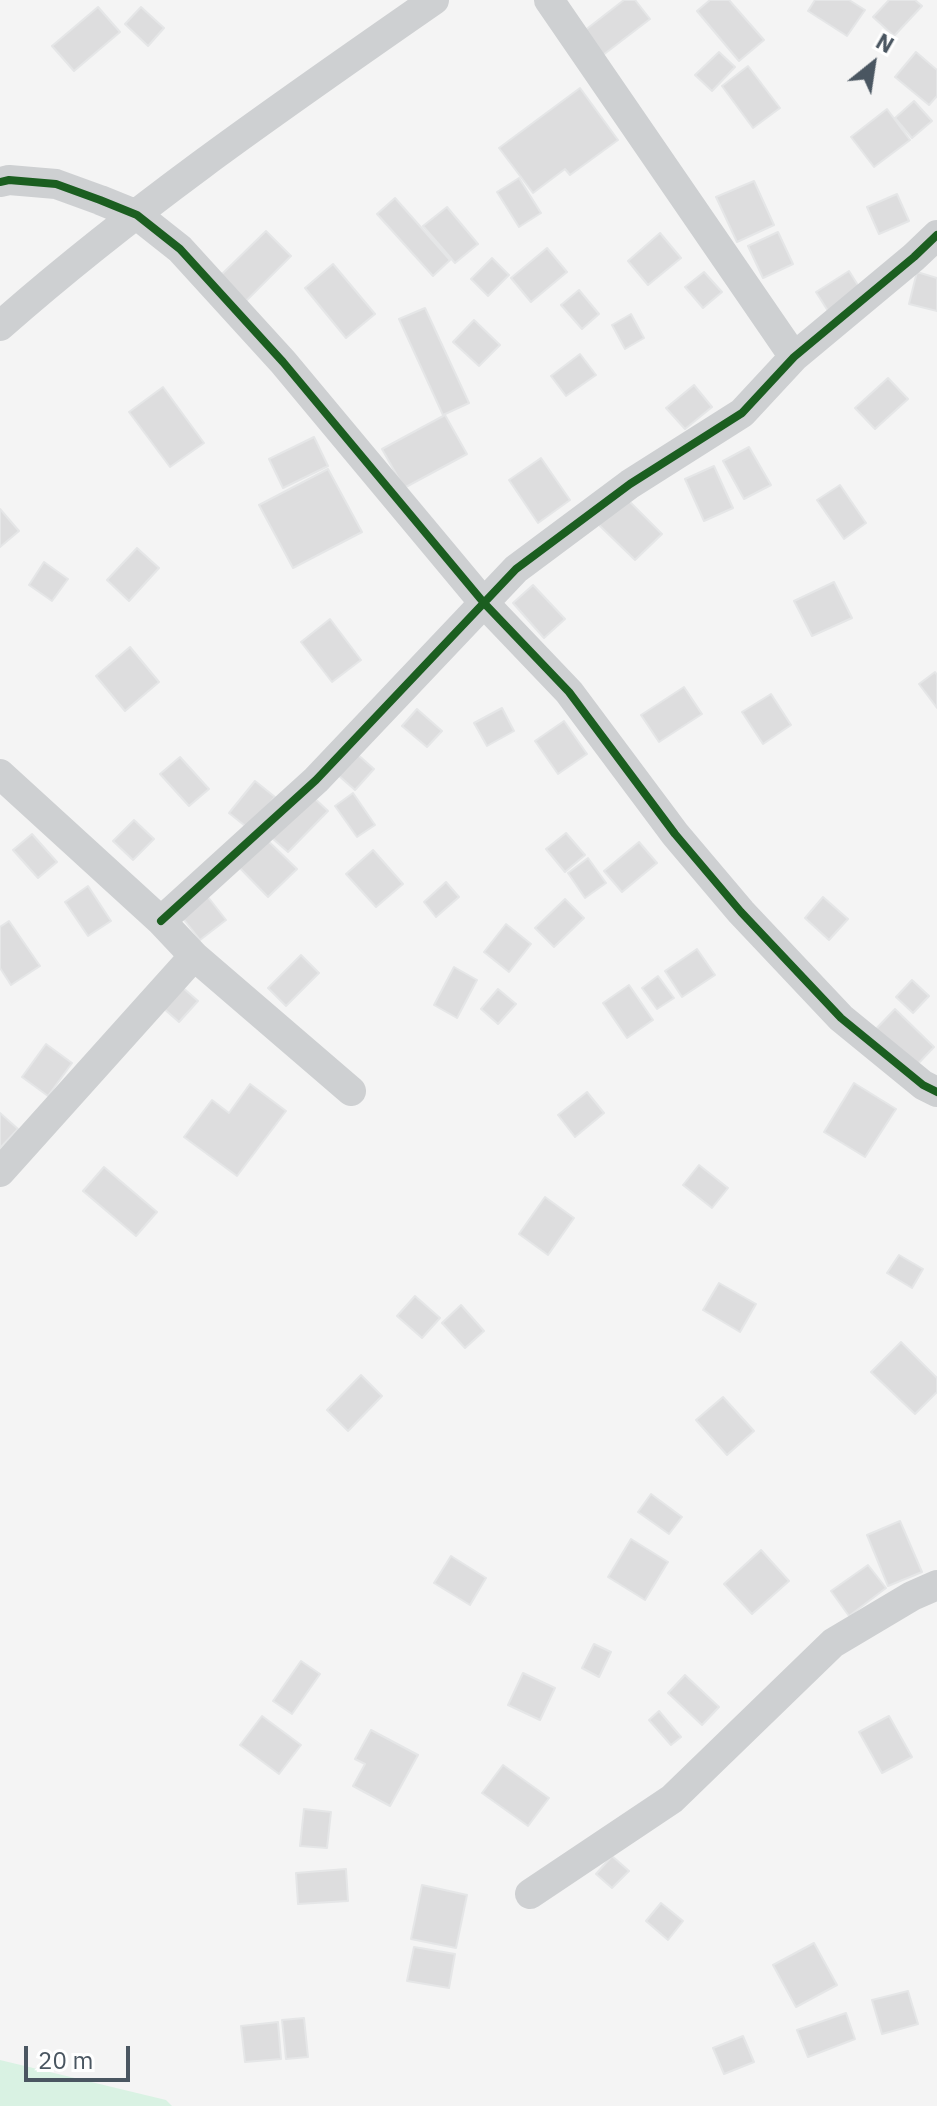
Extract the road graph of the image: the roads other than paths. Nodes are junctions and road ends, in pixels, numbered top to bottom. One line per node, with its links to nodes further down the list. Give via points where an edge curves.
1 (434, 0): 4 (street)
2 (549, 0): 7 (street)
3 (0, 182): 4 (street, via 56,184)
4 (137, 215): 6 (street, via 65,268); 8 (street, via 180,249 283,362)
5 (937, 235): 7 (street)
6 (0, 326)
7 (794, 357): 8 (street, via 742,413 630,484 516,569)
8 (484, 603): 10 (street, via 316,780); 13 (street, via 569,692 741,912 841,1018)
9 (0, 774): 10 (street)
10 (161, 921): 11 (street)
11 (194, 956): 12 (street); 14 (street)
12 (351, 1091)
13 (937, 1092)
14 (0, 1172)
15 (937, 1585): 16 (street, via 833,1643 672,1799)
16 (530, 1894)

